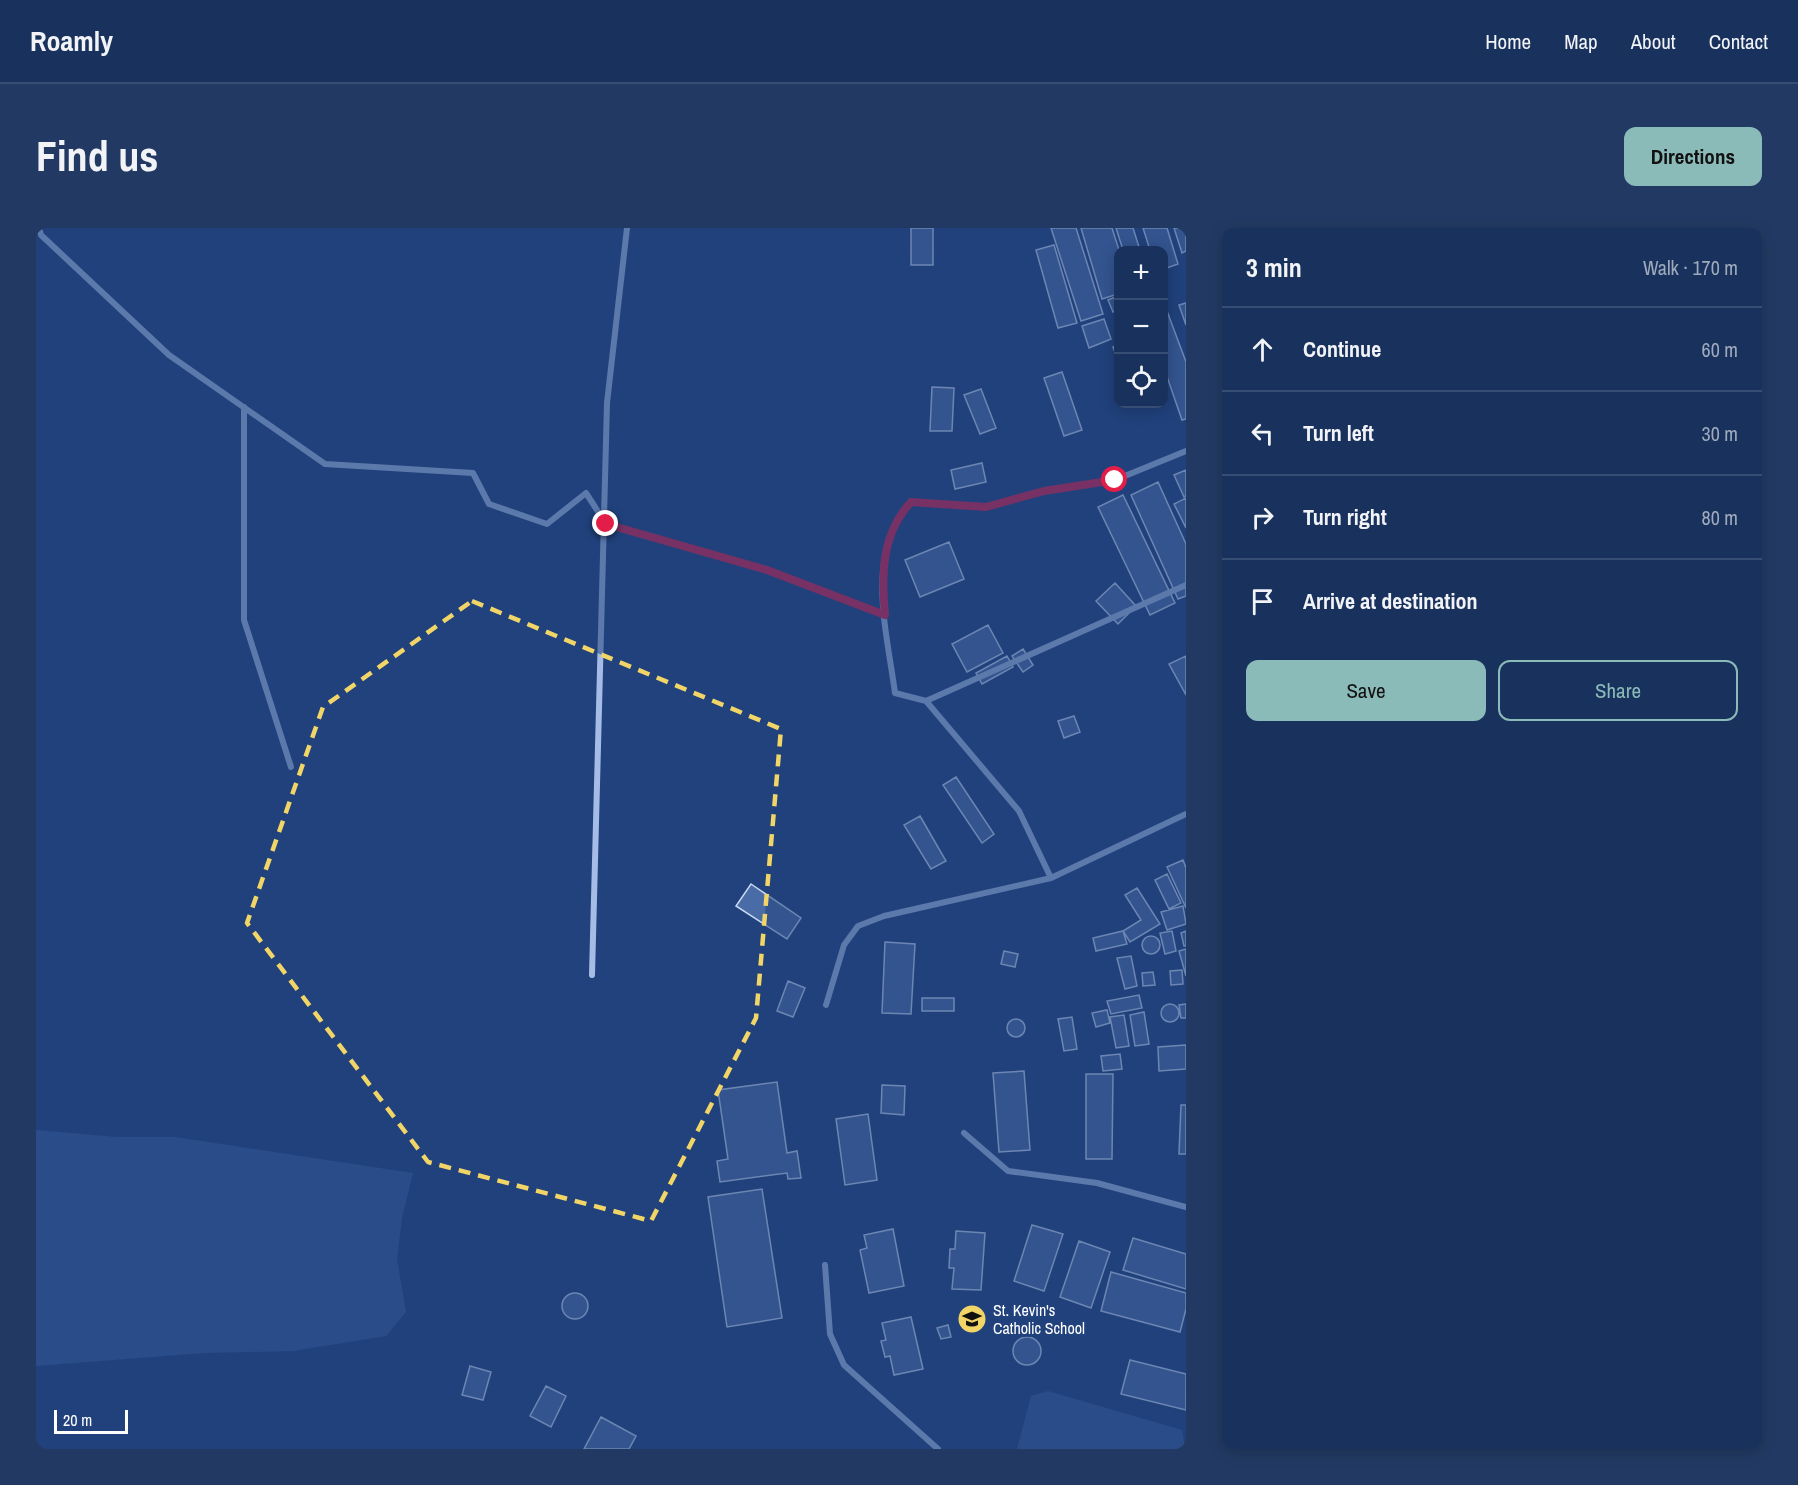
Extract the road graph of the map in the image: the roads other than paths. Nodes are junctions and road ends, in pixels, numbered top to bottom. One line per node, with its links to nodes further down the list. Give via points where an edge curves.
1 (39, 228): 3 (street, via 41,235 169,355)
2 (627, 228): 5 (street, via 608,403)
3 (244, 407): 5 (street, via 325,464 473,473 489,504 547,524 586,492); 9 (street, via 244,620)
4 (1186, 451): 7 (street, via 1115,480 1044,491 986,507 911,502 897,516 885,548)
5 (606, 524): 7 (street, via 767,570); 12 (street)
6 (1186, 585): 8 (street)
7 (885, 615): 8 (street, via 895,693)
8 (926, 701): 11 (street, via 1019,811)
9 (291, 767)
10 (1186, 814): 11 (street)
11 (1051, 878): 13 (street, via 884,916 858,926 844,945)
12 (592, 975)
13 (826, 1005)
14 (964, 1133): 15 (street, via 1008,1171 1097,1183)
15 (1186, 1207)
16 (825, 1265): 17 (street, via 830,1334 844,1365)
17 (938, 1449)

